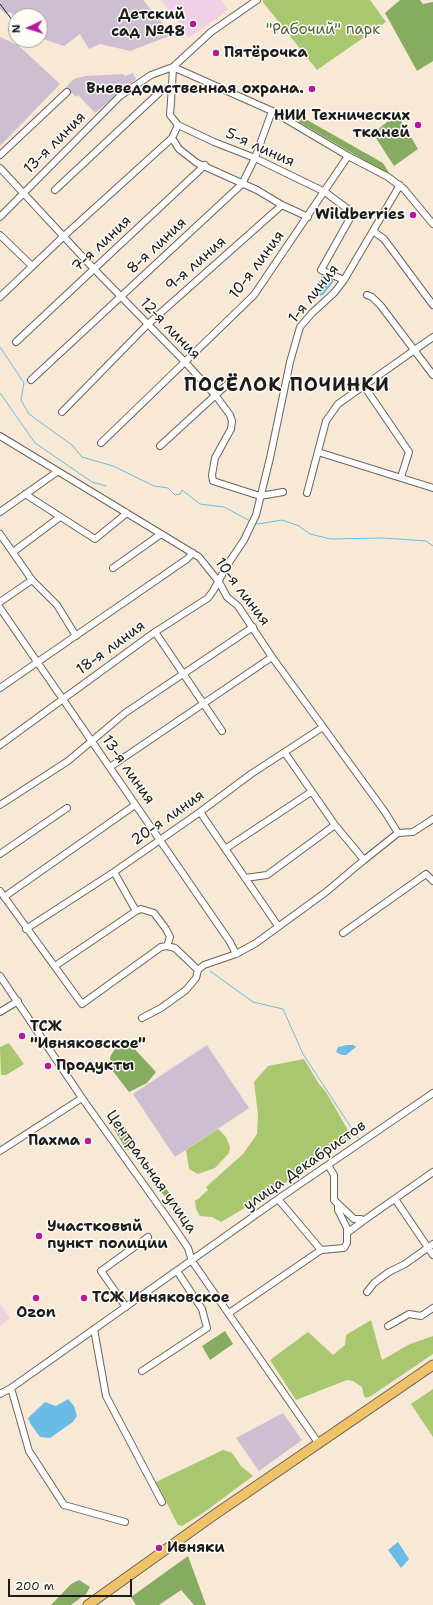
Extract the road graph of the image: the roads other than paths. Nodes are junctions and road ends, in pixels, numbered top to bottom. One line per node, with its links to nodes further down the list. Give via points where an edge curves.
1 (257, 0): 2 (street, via 211,32)
2 (173, 67): 3 (street); 5 (street); 17 (street, 13-я линия, via 151,75 120,96)
3 (172, 87): 6 (street, via 170,115); 15 (street, via 162,90)
4 (67, 92): 8 (street)
5 (272, 111): 9 (street); 10 (street, 8-я линия)
6 (178, 125): 7 (street); 10 (street, 5-я линия)
7 (172, 138): 11 (street, via 179,150); 24 (street)
8 (0, 156)
9 (348, 156): 14 (street); 16 (street, 10-я линия)
10 (254, 158): 13 (street, 8-я линия); 16 (street, 5-я линия)
11 (205, 166): 13 (street); 26 (street, 7-я линия)
12 (0, 168): 17 (street, 12-я линия)
13 (242, 184): 18 (street); 30 (street, 8-я линия)
14 (400, 185): 21 (street); 22 (street, 1-я линия)
15 (56, 190)
16 (325, 192): 20 (street, 10-я линия); 27 (street, 5-я линия, via 353,213 321,270)
17 (23, 194): 19 (street, 13-я линия); 24 (street, 12-я линия)
18 (282, 205): 20 (street); 32 (street, 9-я линия)
19 (0, 217)
20 (308, 217): 36 (street, 10-я линия, via 254,295)
21 (433, 224)
22 (373, 231): 27 (street, 1-я линия); 31 (street, via 384,239)
23 (0, 234): 25 (street)
24 (64, 236): 25 (street); 26 (street, 12-я линия)
25 (32, 266): 28 (street)
26 (94, 269): 30 (street, 12-я линия); 34 (street, 7-я линия)
27 (344, 280): 53 (street, 1-я линия, via 300,327)
28 (1, 293)
29 (367, 295): 35 (street, via 381,306)
30 (121, 297): 32 (street, 12-я линия); 38 (street, 8-я линия)
31 (433, 306)
32 (148, 324): 36 (street, 12-я линия); 42 (street, 9-я линия)
33 (433, 337): 35 (street)
34 (16, 342)
35 (415, 351): 37 (street); 40 (street)
36 (185, 362): 41 (street, 12-я линия); 44 (street, 10-я линия)
37 (433, 375)
38 (31, 380)
39 (232, 380): 41 (street)
40 (364, 386): 46 (street, via 338,404 326,421); 48 (street, via 409,452)
41 (215, 395): 45 (street); 53 (street, 12-я линия, via 232,421 231,429 215,458 213,481)
42 (62, 412)
43 (0, 436): 47 (street, 10-я линия)
44 (101, 443)
45 (160, 446)
46 (318, 452): 48 (street); 51 (street)
47 (57, 472): 52 (street); 55 (street, 10-я линия)
48 (401, 477): 49 (street)
49 (433, 488)
50 (283, 492): 53 (street)
51 (307, 493)
52 (25, 494): 54 (street); 56 (street)
53 (260, 496): 61 (street, 1-я линия, via 253,522)
54 (0, 512)
55 (127, 513): 56 (street, via 95,539); 58 (street, 10-я линия)
56 (60, 517): 59 (street)
57 (0, 534): 59 (street)
58 (161, 534): 60 (street, 10-я линия); 62 (street)
59 (13, 552): 63 (street)
60 (192, 553): 64 (street, 10-я линия, via 199,557); 69 (street)
61 (228, 564): 64 (street, 18-я линия)
62 (113, 568)
63 (32, 580): 65 (street); 69 (street, via 57,605)
64 (220, 582): 67 (street, 10-я линия, via 227,597 238,606); 68 (street, 18-я линия, via 208,598)
65 (0, 602)
66 (0, 608): 71 (street, 13-я линия)
67 (253, 627): 70 (street, 10-я линия); 72 (street)
68 (155, 632): 72 (street); 74 (street, 18-я линия)
69 (76, 636): 71 (street)
70 (272, 657): 75 (street); 76 (street, 10-я линия)
71 (37, 663): 73 (street); 74 (street, 13-я линия)
72 (183, 675): 75 (street); 78 (street, via 125,712)
73 (1, 685)
74 (63, 700): 78 (street, 13-я линия); 79 (street, 18-я линия)
75 (203, 704): 77 (street); 81 (street)
76 (323, 727): 80 (street, 20-я линия); 89 (street, 10-я линия)
77 (222, 731)
78 (92, 741): 81 (street, 13-я линия); 83 (street, via 68,761)
79 (0, 745)
80 (285, 753): 82 (street); 86 (street, 20-я линия, via 251,774)
81 (110, 767): 84 (street, 13-я линия)
82 (311, 792): 88 (street); 91 (street)
83 (0, 805)
84 (135, 805): 90 (street, 13-я линия); 98 (street)
85 (67, 808): 92 (street)
86 (200, 812): 90 (street, 20-я линия); 91 (street)
87 (433, 819): 89 (street, via 414,832)
88 (335, 825): 93 (street); 95 (street, via 267,875)
89 (398, 833): 93 (street)
90 (160, 840): 94 (street, 20-я линия); 104 (street, 13-я линия)
91 (225, 849): 95 (street)
92 (0, 854)
93 (364, 860): 100 (street, via 326,892)
94 (114, 872): 99 (street); 101 (street, 20-я линия)
95 (245, 878): 100 (street)
96 (433, 881): 102 (street, via 426,874)
97 (0, 890): 98 (street)
98 (4, 897): 101 (street)
99 (136, 911): 103 (street, via 141,909 154,913 170,937); 105 (street)
100 (278, 926): 104 (street, via 256,943)
101 (26, 929): 105 (street)
102 (343, 933)
103 (167, 946): 105 (street, via 161,947 82,1004); 106 (street, via 175,948)
104 (235, 951): 106 (street)
105 (55, 966)
106 (198, 970): 110 (street, via 196,978 186,990)
107 (0, 976): 108 (street, Центральная улица)
108 (18, 1001): 109 (street); 112 (street, Центральная улица)
109 (0, 1012)
110 (142, 1018)
111 (433, 1093): 114 (street, улица Декабристов)
112 (82, 1098): 113 (street); 125 (street, Центральная улица, via 188,1248)
113 (0, 1151)
114 (328, 1165): 117 (street, улица Декабристов); 118 (street, via 334,1175 334,1200)
115 (433, 1172): 116 (street)
116 (395, 1198): 119 (street); 122 (street)
117 (278, 1200): 123 (street); 125 (street, улица Декабристов)
118 (338, 1204): 119 (street, via 354,1219); 120 (street)
119 (363, 1221): 120 (street)
120 (347, 1233): 123 (street, via 344,1248)
121 (148, 1237): 128 (street, via 101,1271)
122 (430, 1245): 124 (street); 127 (street, via 374,1283)
123 (321, 1250): 130 (street)
124 (433, 1255)
125 (192, 1261): 126 (street, улица Декабристов); 130 (street, Центральная улица)
126 (177, 1271): 128 (street, улица Декабристов); 134 (street, via 202,1309 207,1328)
127 (367, 1292)
128 (126, 1307): 132 (street, улица Декабристов)
129 (433, 1308): 131 (street, via 422,1316 409,1314)
130 (229, 1313): 137 (street, Центральная улица)
131 (388, 1326)
132 (94, 1329): 135 (street, улица Декабристов); 138 (street, via 106,1396)
133 (433, 1365): 137 (highway)
134 (142, 1371)
135 (11, 1388): 136 (street, улица Декабристов); 139 (street, via 29,1451 64,1505)
136 (0, 1394)
137 (319, 1444): 140 (highway)
138 (162, 1502)
139 (126, 1522)
140 (88, 1605)

